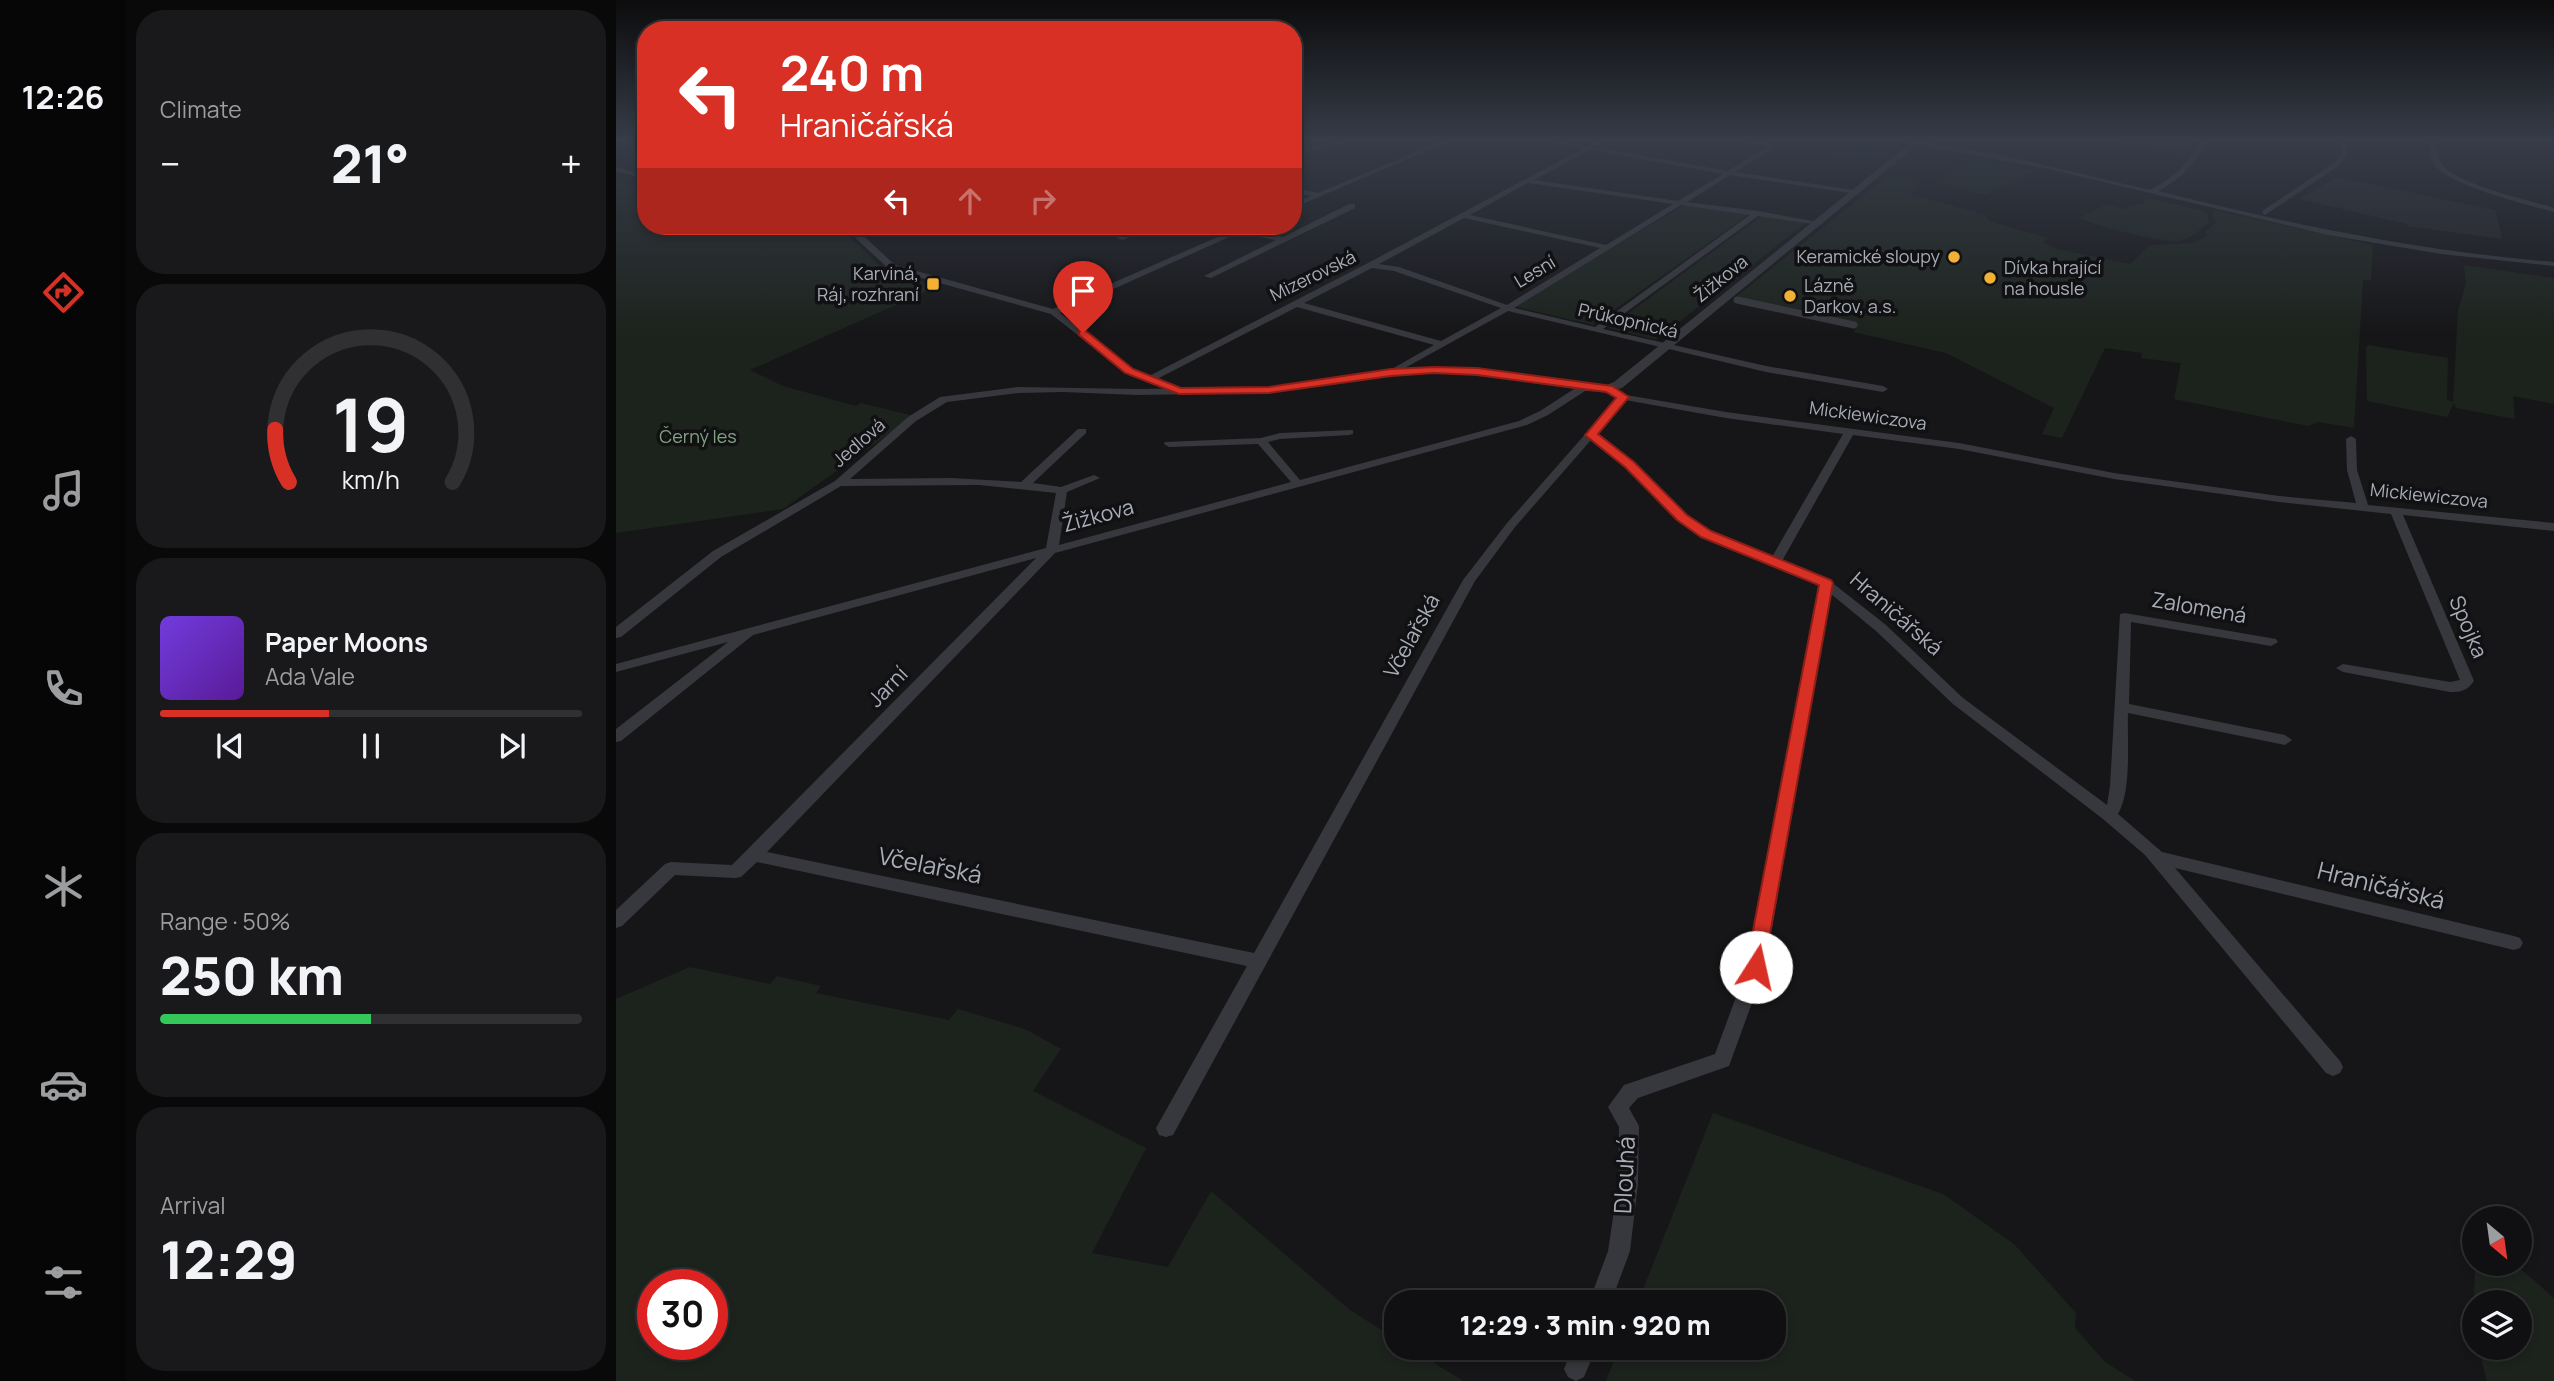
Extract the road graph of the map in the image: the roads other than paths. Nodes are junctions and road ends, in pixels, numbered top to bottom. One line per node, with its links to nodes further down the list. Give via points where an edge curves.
1 (1482, 205): 10 (street, Mizerovská)
2 (1676, 205): 20 (street, Lesní)
3 (1704, 205): 9 (street)
4 (1842, 205): 11 (street, Žižkova)
5 (2209, 205): 21 (street, via 2380,242)
6 (2275, 205): 8 (street)
7 (1352, 206): 12 (street)
8 (2265, 212)
9 (1758, 214): 11 (street); 29 (street)
10 (1464, 216): 20 (street); 22 (street, Mizerovská)
11 (1820, 223): 31 (street, Žižkova)
12 (1302, 230)
13 (857, 235): 27 (street, Mickiewiczova, via 891,267)
14 (1128, 235): 18 (street)
15 (1227, 235): 27 (street)
16 (1260, 235): 19 (street)
17 (1292, 235): 19 (street)
18 (1120, 238)
19 (1284, 239): 23 (street)
20 (1606, 247): 26 (street, Lesní)
21 (2554, 264)
22 (1371, 265): 25 (street, Mizerovská); 26 (street, Průkopnická, via 1396,268)
23 (1208, 276)
24 (1737, 299): 28 (street)
25 (1294, 303): 30 (street); 33 (street, Mizerovská)
26 (1505, 308): 29 (street, Průkopnická); 30 (street, Lesní)
27 (1054, 312): 33 (street, Mickiewiczova, via 1114,360)
28 (1854, 325)
29 (1597, 330): 31 (street, Průkopnická)
30 (1441, 344): 32 (street, Lesní)
31 (1666, 346): 35 (street, Žižkova); 36 (street, Průkopnická)
32 (1391, 373): 34 (street, Mickiewiczova, via 1477,372); 38 (street, Mickiewiczova, via 1269,390)
33 (1148, 380): 38 (street, Mickiewiczova)
34 (1584, 387): 35 (street, Mickiewiczova); 49 (street, Žižkova, via 1523,423)
35 (1608, 389): 39 (street, Mickiewiczova)
36 (1883, 389)
37 (1162, 391): 38 (street, Mickiewiczova); 48 (street, Jedlová, via 1018,390 944,400 912,419)
38 (1179, 391)
39 (1623, 397): 40 (street, Mickiewiczova, via 1729,416); 43 (street, Včelařská)
40 (1850, 430): 52 (street, Mickiewiczova, via 2114,476); 56 (street)
41 (1082, 431): 50 (street)
42 (1349, 432): 45 (street)
43 (1591, 435): 56 (street, Hraničářská, via 1706,534); 71 (street, Včelařská, via 1469,580)
44 (2351, 439): 52 (street, via 2352,470)
45 (1261, 441): 46 (street); 49 (street)
46 (1169, 444)
47 (1094, 478): 51 (street)
48 (839, 483): 50 (street, via 953,480); 59 (street, Jedlová, via 717,554)
49 (1297, 483): 55 (street, Žižkova)
50 (1025, 484): 51 (street)
51 (1062, 490): 55 (street)
52 (2363, 507): 53 (street, Mickiewiczova)
53 (2395, 510): 54 (street, Mickiewiczova); 62 (street, Spojka, via 2467,681 2461,687 2450,687)
54 (2551, 527)
55 (1052, 549): 58 (street, Žižkova); 67 (street, Jarní)
56 (1775, 563): 57 (street, Hraničářská)
57 (1826, 583): 66 (street, Hraničářská, via 1958,701); 74 (street, Dlouhá, via 1756,967 1722,1060 1631,1091 1618,1107 1629,1126 1628,1184 1619,1251)
58 (752, 630): 61 (street, Žižkova); 64 (street)
59 (616, 634)
60 (2271, 642): 63 (street, Zalomená, via 2125,617)
61 (616, 668)
62 (2343, 668)
63 (2122, 707): 65 (street); 66 (street, Zalomená, via 2118,786)
64 (616, 737)
65 (2285, 740)
66 (2109, 815): 68 (street, Hraničářská)
67 (754, 855): 69 (street, via 735,872 671,868); 71 (street, Včelařská)
68 (2155, 857): 70 (street, Hraničářská); 72 (street, Hraničářská)
69 (616, 921)
70 (2514, 943)
71 (1259, 961): 73 (street, Včelařská)
72 (2333, 1067)
73 (1166, 1128)
74 (1604, 1290)

